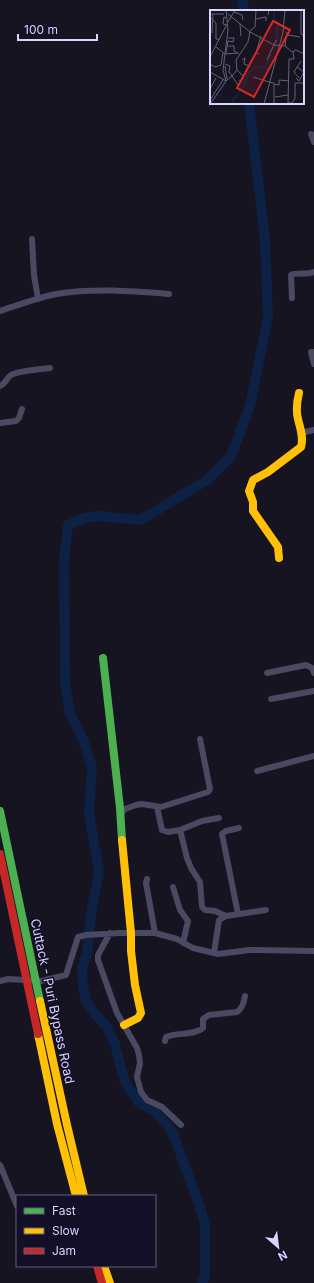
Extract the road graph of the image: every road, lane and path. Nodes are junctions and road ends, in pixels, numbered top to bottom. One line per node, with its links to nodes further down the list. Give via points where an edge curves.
1 (314, 135): 2 (street, via 311,134)
2 (314, 142)
3 (32, 239): 7 (street)
4 (314, 272): 6 (street, via 291,275)
5 (169, 294): 7 (street, via 102,290)
6 (292, 298)
7 (38, 299): 8 (street)
8 (0, 311)
9 (314, 352): 10 (street, via 311,352)
10 (314, 364)
11 (50, 368): 12 (street, via 14,374)
12 (0, 386)
13 (299, 393): 17 (main road, via 297,400)
14 (22, 409): 15 (street, via 16,421)
15 (0, 423)
16 (314, 430): 17 (street)
17 (301, 433): 18 (main road, via 301,447 253,480 249,491 253,511 278,547)
18 (279, 558)
19 (103, 658): 29 (main road)
20 (267, 673): 21 (street, via 306,665 312,668)
21 (314, 673)
22 (314, 691): 23 (street)
23 (271, 699)
24 (200, 739): 27 (street, via 210,789 208,792)
25 (314, 756): 26 (street)
26 (258, 771)
27 (157, 807): 29 (street, via 136,805 125,809); 32 (street, via 162,830)
28 (0, 811): 46 (main road, Cuttack - Puri Bypass Road)
29 (120, 815): 40 (main road)
30 (219, 818): 32 (street, via 202,821)
31 (239, 828): 37 (street, via 222,834)
32 (180, 830): 38 (street, via 187,858 200,882 202,907 204,910)
33 (0, 854): 45 (main road, Cuttack - Puri Bypass Road)
34 (147, 879): 41 (street)
35 (173, 886): 42 (street, via 180,910 188,921)
36 (266, 910): 37 (street)
37 (238, 914): 38 (street)
38 (226, 916): 44 (street, via 219,920)
39 (107, 933): 40 (street); 46 (street, via 78,938 66,975); 49 (street, via 98,960 117,1013)
40 (131, 933): 41 (street); 49 (main road, via 135,985 141,1013 138,1018)
41 (155, 933): 42 (street)
42 (183, 943): 44 (street)
43 (314, 951): 44 (street, via 250,950)
44 (214, 953)
45 (26, 980): 46 (street); 47 (street); 53 (main road, Cuttack - Puri Bypass Road, via 57,1124)
46 (37, 980): 54 (main road, Cuttack - Puri Bypass Road)
47 (0, 981)
48 (245, 996): 50 (street, via 244,1004 237,1012 209,1015 203,1018 203,1028 199,1031 171,1035 166,1037)
49 (124, 1025): 51 (street, via 139,1055 139,1086 144,1097 162,1107)
50 (165, 1041)
51 (181, 1125)
52 (0, 1165): 55 (street)
53 (76, 1195)
54 (84, 1195)
55 (16, 1204)
56 (97, 1267): 58 (main road)
57 (104, 1267): 59 (main road)
58 (102, 1283)
59 (110, 1283)

